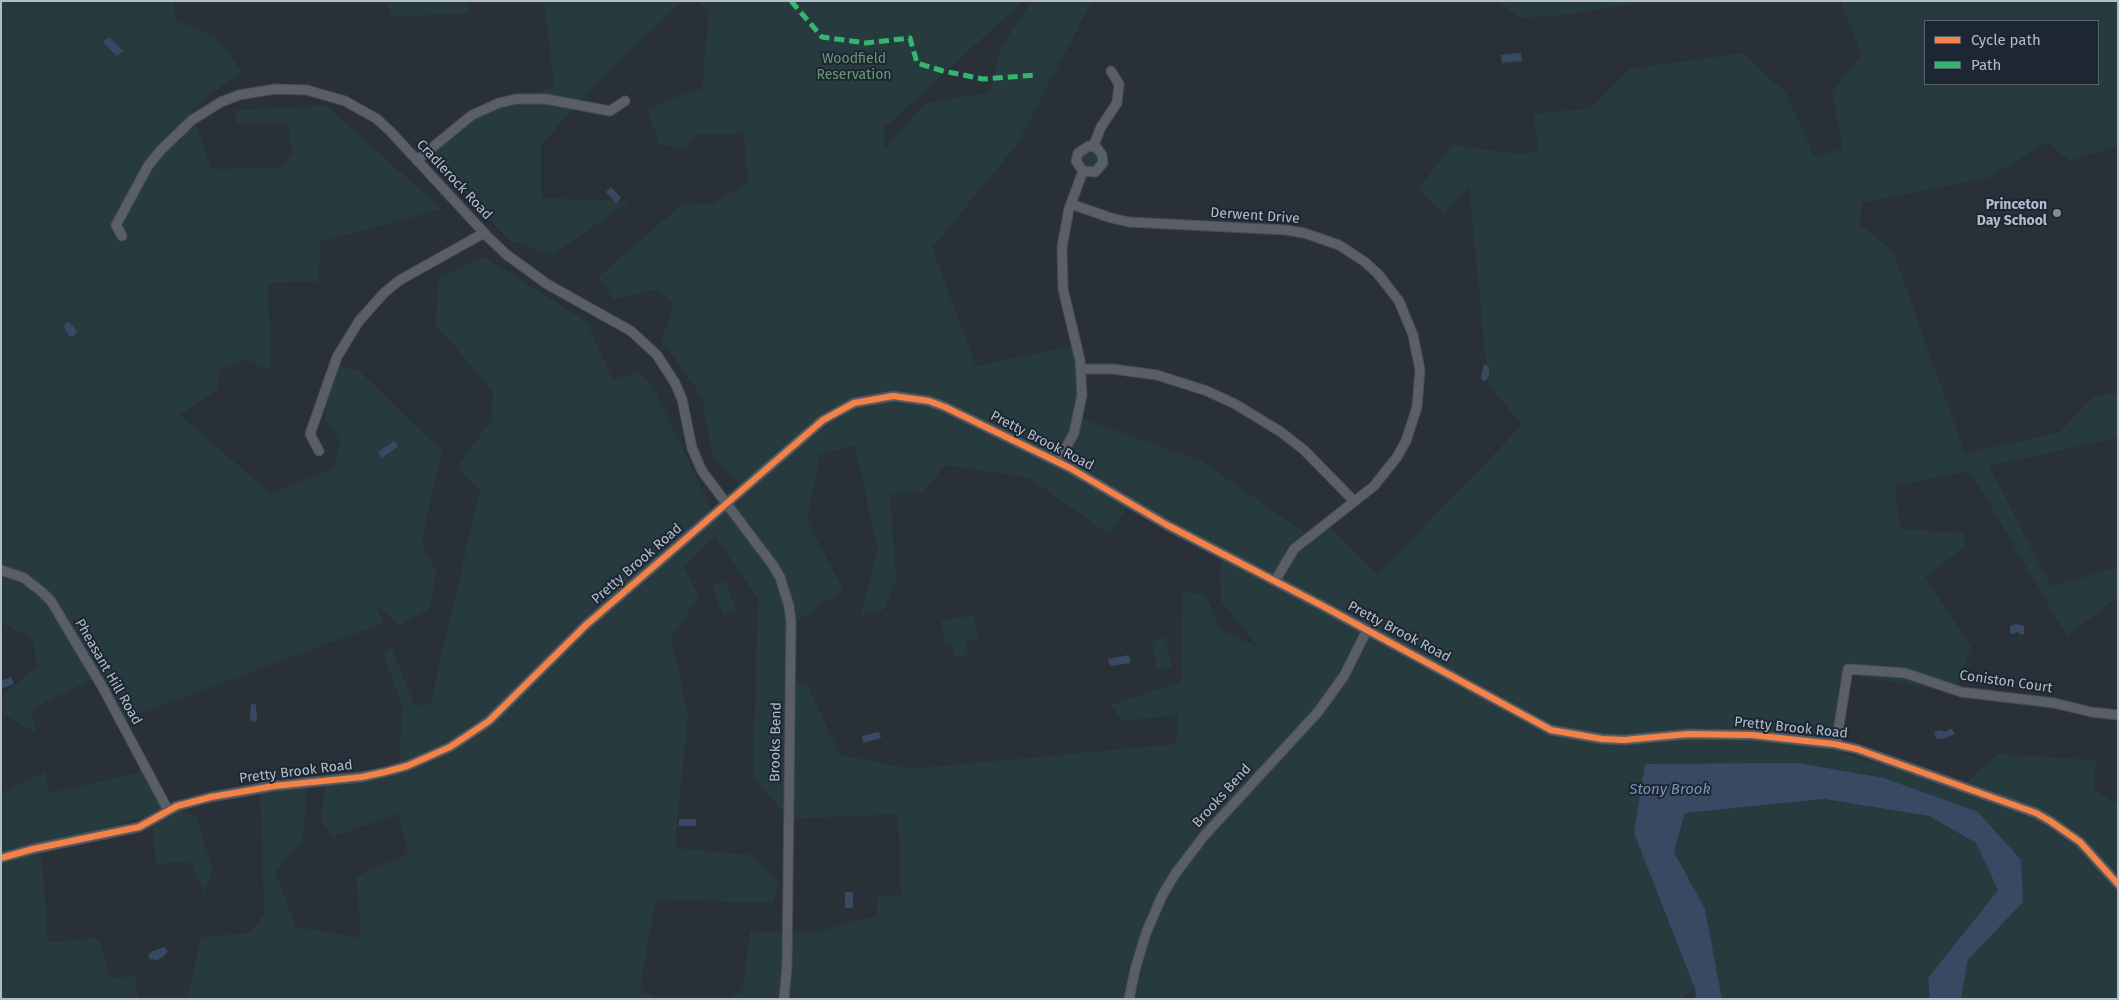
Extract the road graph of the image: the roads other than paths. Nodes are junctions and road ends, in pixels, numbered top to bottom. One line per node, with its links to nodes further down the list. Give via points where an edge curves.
1 (1111, 71): 3 (street, via 1119,84 1117,103)
2 (625, 101): 4 (street, via 610,111 546,98 499,102 467,118)
3 (1093, 146): 5 (street, via 1078,153 1076,161); 5 (street, via 1102,155 1102,167 1091,173)
4 (417, 160): 7 (street, Cradlerock Road); 8 (street, Cradlerock Road, via 377,120 336,98 291,88 257,91 207,110 160,151 148,166 116,225)
5 (1083, 171): 6 (street)
6 (1071, 204): 9 (street, via 1064,230 1061,268); 12 (street, Derwent Drive, via 1129,222 1304,233 1338,245 1378,274 1399,301 1413,335 1420,389 1412,424 1397,457 1374,486)
7 (484, 233): 10 (street, via 400,280 358,321 337,358 310,434); 13 (street, Cradlerock Road, via 526,270 568,297 625,326 657,355 682,399 696,460)
8 (122, 236)
9 (1081, 370): 11 (street, via 1079,414 1074,433); 12 (street, via 1112,369 1157,375 1235,404 1304,450)
10 (319, 452)
11 (1058, 462): 13 (street, Pretty Brook Road, via 945,407 912,398 888,396 854,404 823,420); 15 (street, Pretty Brook Road, via 1167,525)
12 (1354, 501): 15 (street, Derwent Drive, via 1294,549)
13 (726, 504): 19 (street, Pretty Brook Road, via 573,636 489,721 450,747 385,772 242,791); 22 (street, Brooks Bend, via 772,564 780,577 789,606)
14 (1, 570): 19 (street, Pheasant Hill Road, via 24,578 51,601 103,688)
15 (1275, 581): 16 (street, Pretty Brook Road)
16 (1367, 630): 18 (street, Pretty Brook Road, via 1551,730 1602,739 1724,734); 23 (street, Brooks Bend, via 1344,676 1323,705 1204,836 1175,874 1144,939)
17 (2118, 715): 18 (street, Coniston Court, via 2054,703 1961,692 1905,673 1848,669)
18 (1836, 744): 21 (street, Pretty Brook Road, via 1880,756 2036,813 2080,842)
19 (168, 810): 20 (street, Pretty Brook Road, via 139,827)
20 (1, 858)
21 (2118, 884)
22 (784, 999)
23 (1129, 999)

